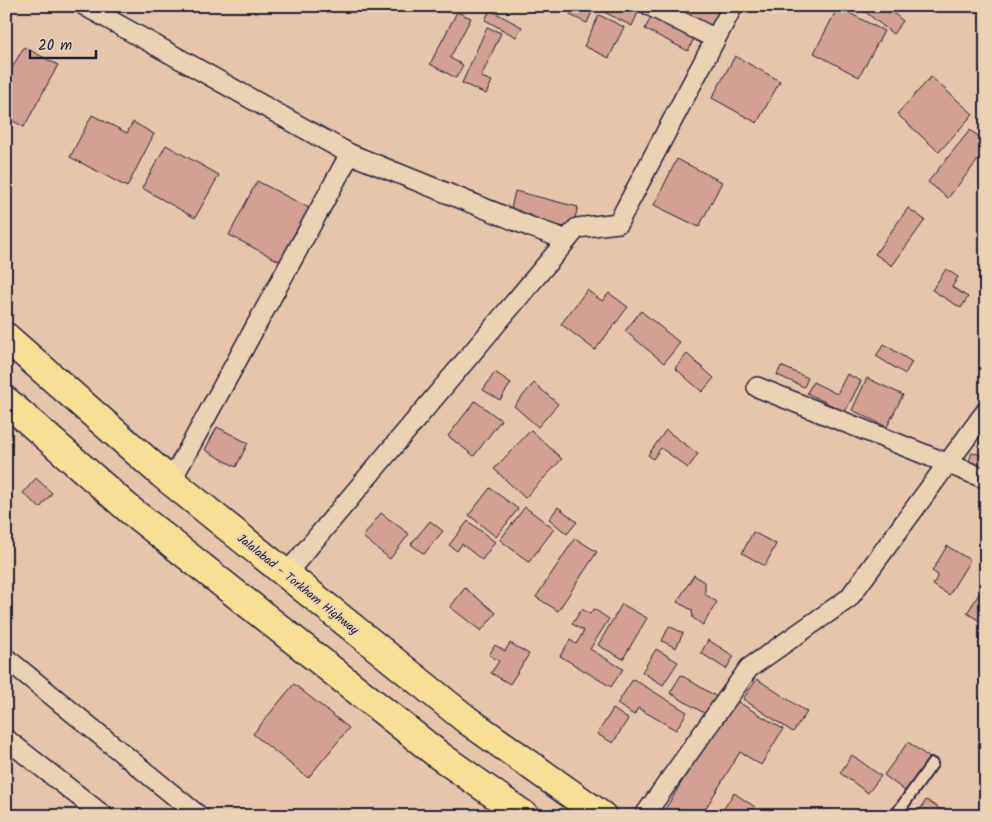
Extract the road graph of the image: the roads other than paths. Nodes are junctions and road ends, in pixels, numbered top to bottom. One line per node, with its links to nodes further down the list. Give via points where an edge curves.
1 (85, 6): 5 (street)
2 (650, 6): 4 (street)
3 (733, 6): 4 (street)
4 (714, 38): 6 (street, via 618,223 577,228)
5 (350, 154): 6 (street); 13 (street)
6 (567, 240): 14 (street)
7 (6, 337): 13 (highway, Jalalabad - Torkham Highway)
8 (757, 387): 11 (street)
9 (6, 400): 20 (highway, via 130,510 440,756)
10 (986, 411): 11 (street)
11 (947, 465): 12 (street); 22 (street, via 849,598 749,668)
12 (986, 479)
13 (171, 481): 14 (highway, Jalalabad - Torkham Highway)
14 (286, 574): 21 (highway, Jalalabad - Torkham Highway, via 467,720)
15 (6, 658): 19 (street)
16 (6, 739): 18 (street)
17 (932, 764): 23 (lane)
18 (104, 816)
19 (198, 816)
20 (526, 816)
21 (602, 816)
22 (644, 816)
23 (895, 816)

